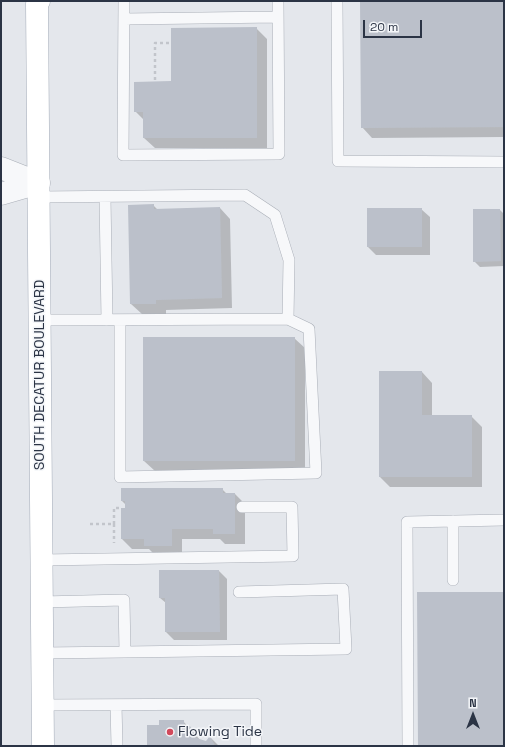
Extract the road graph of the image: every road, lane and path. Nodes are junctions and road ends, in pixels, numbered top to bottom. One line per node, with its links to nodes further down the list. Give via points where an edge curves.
1 (124, 1): 6 (lane)
2 (278, 1): 5 (lane)
3 (337, 1): 11 (lane, via 338,161)
4 (37, 2): 13 (main road, SOUTH DECATUR BOULEVARD)
5 (278, 17): 6 (lane); 6 (lane, via 279,154 123,155)
6 (124, 19)
7 (169, 43): 8 (path, via 155,43)
8 (155, 47): 9 (path); 10 (path)
9 (151, 48)
10 (155, 80)
11 (504, 162)
12 (1, 168): 13 (street)
13 (39, 190): 14 (street); 15 (lane); 17 (main road, SOUTH DECATUR BOULEVARD)
14 (1, 194)
15 (105, 197): 16 (lane, via 245,195 275,215 289,260); 18 (lane)
16 (288, 319): 19 (lane); 19 (lane, via 309,329 316,473 120,477)
17 (40, 320): 18 (lane); 25 (main road, SOUTH DECATUR BOULEVARD)
18 (107, 320): 19 (lane)
19 (120, 320)
20 (242, 507): 25 (lane, via 292,507 293,556)
21 (119, 508): 24 (path, via 114,508 114,524)
22 (504, 520): 23 (lane)
23 (453, 521): 26 (lane); 36 (lane, via 407,522)
24 (90, 524)
25 (42, 560): 28 (main road, SOUTH DECATUR BOULEVARD)
26 (453, 580)
27 (239, 592): 29 (lane, via 344,589 346,649)
28 (42, 602): 29 (lane, via 124,600); 30 (main road, SOUTH DECATUR BOULEVARD)
29 (125, 652): 30 (lane)
30 (42, 653): 31 (main road, SOUTH DECATUR BOULEVARD)
31 (43, 705): 32 (lane); 33 (main road, SOUTH DECATUR BOULEVARD)
32 (116, 705): 34 (lane); 35 (lane, via 256,704)
33 (43, 746)
34 (117, 746)
35 (256, 746)
36 (408, 746)

